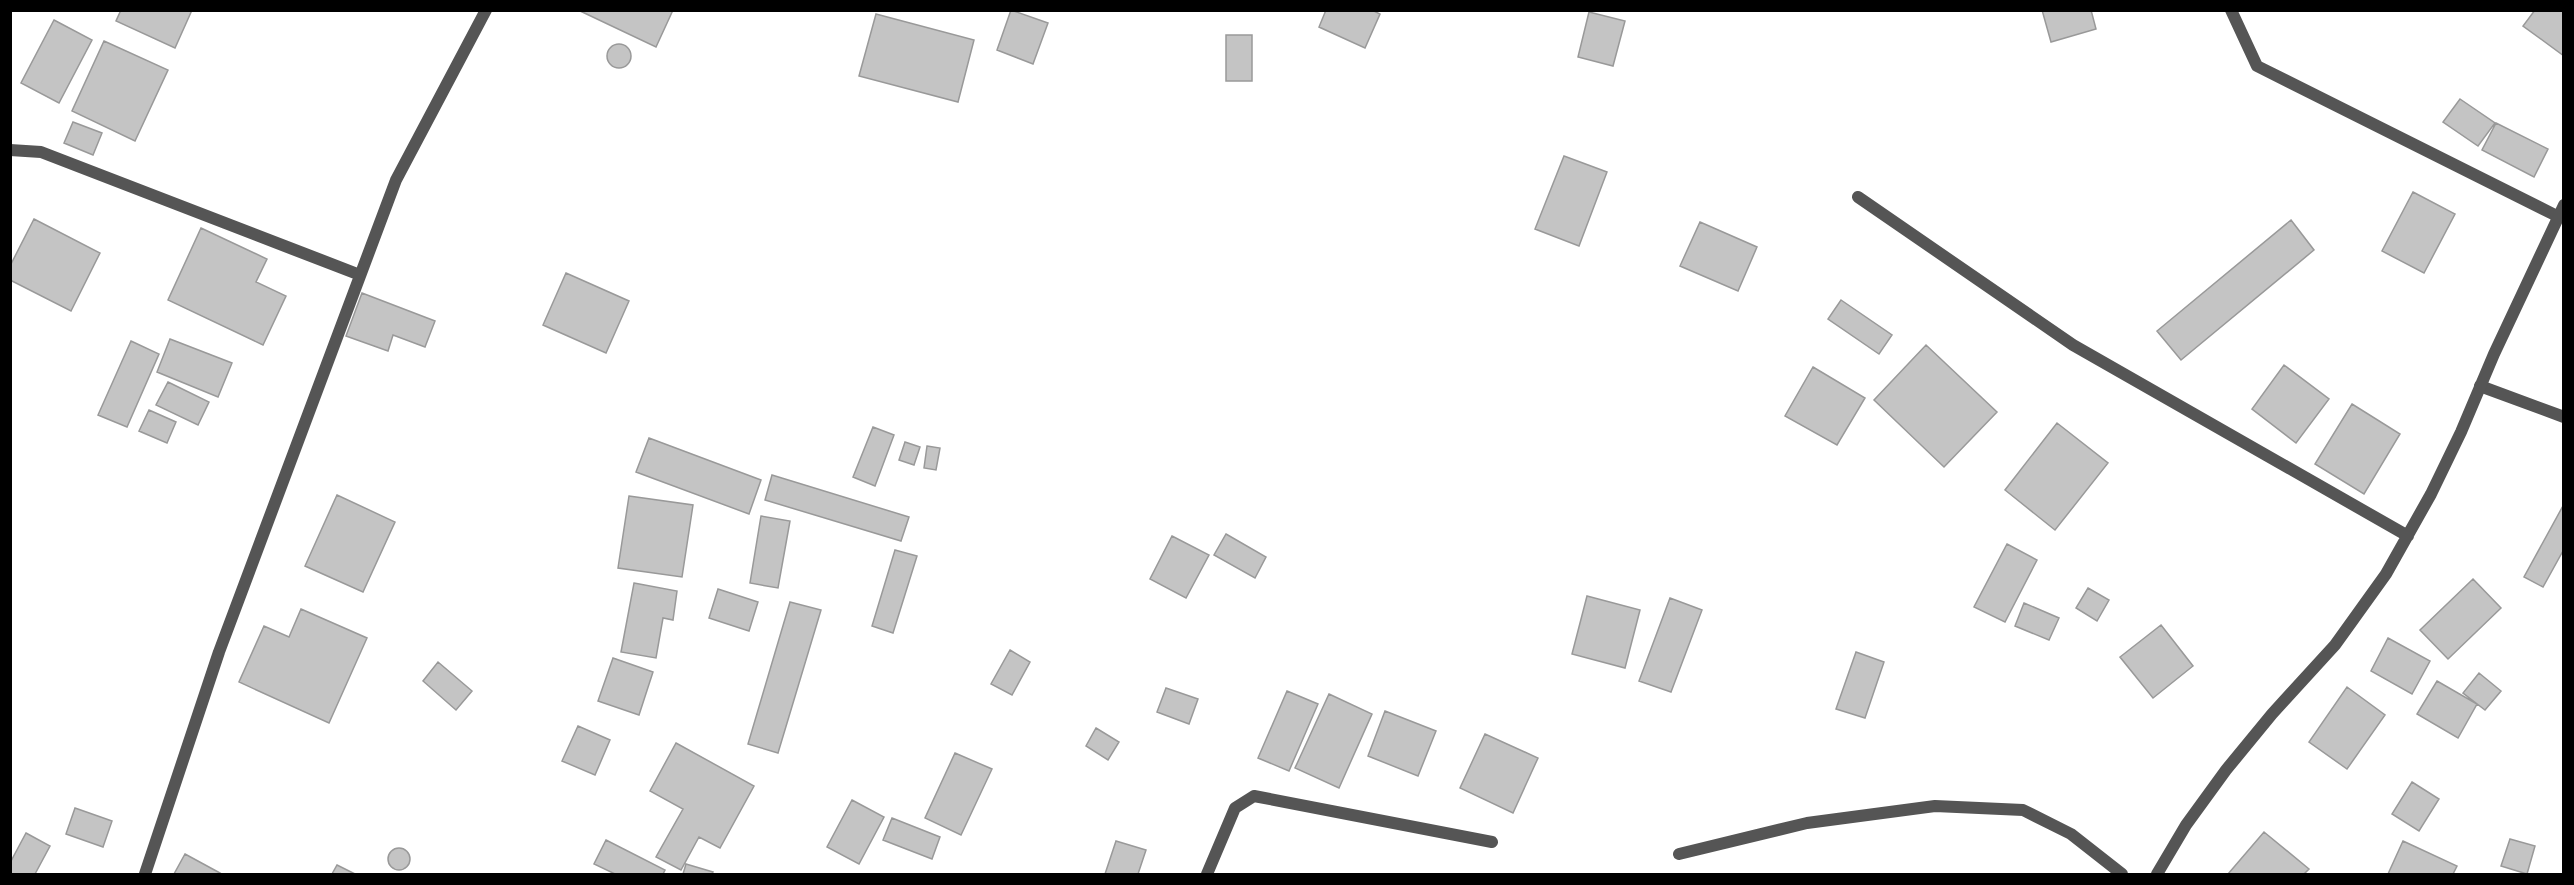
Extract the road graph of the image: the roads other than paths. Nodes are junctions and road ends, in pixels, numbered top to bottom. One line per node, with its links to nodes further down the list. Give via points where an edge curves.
1 (486, 10): 6 (street, via 396,180)
2 (2231, 10): 5 (street, via 2257,66)
3 (10, 150): 6 (street, via 41,152)
4 (1858, 198): 9 (street, via 2073,345)
5 (2560, 210): 7 (street)
6 (360, 275): 12 (street, via 219,652)
7 (2480, 386): 8 (street); 9 (street)
8 (2564, 417)
9 (2408, 536): 15 (street, via 2335,645 2272,714 2186,825)
10 (1492, 842): 13 (street, via 1254,796 1235,808)
11 (1679, 854): 14 (street, via 1808,823 1935,806 2023,810 2072,834)
12 (145, 874)
13 (1207, 874)
14 (2122, 874)
15 (2157, 874)

